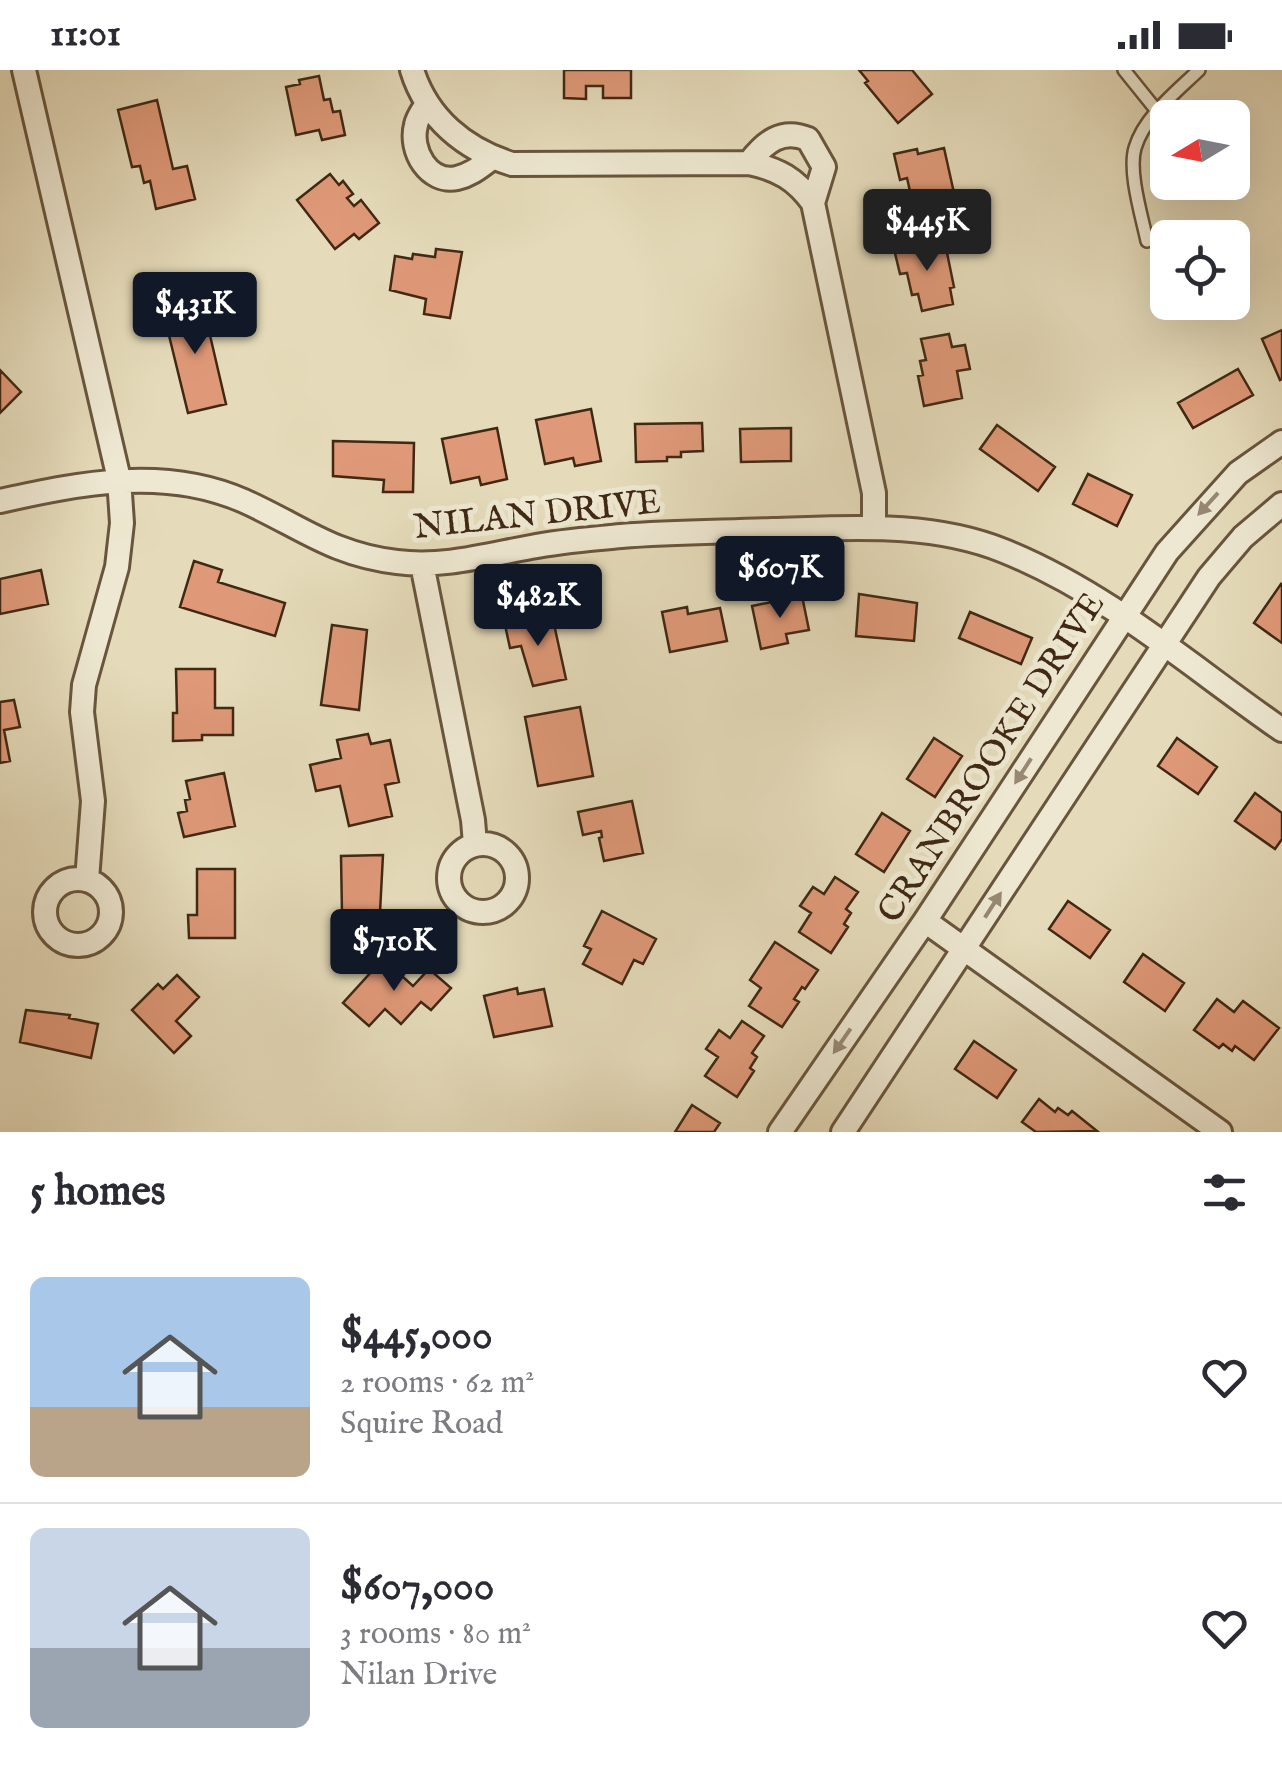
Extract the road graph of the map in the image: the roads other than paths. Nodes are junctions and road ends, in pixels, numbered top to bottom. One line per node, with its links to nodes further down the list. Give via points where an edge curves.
1 (24, 70): 14 (street)
2 (412, 70): 7 (street)
3 (1124, 70): 6 (lane)
4 (1198, 70): 5 (lane)
5 (1167, 100)
6 (1150, 102)
7 (427, 104): 9 (street, via 456,136); 9 (street, via 415,126 416,146 434,176 452,180)
8 (1150, 122): 12 (lane, via 1134,149)
9 (492, 158): 10 (street, via 531,165)
10 (750, 164): 11 (street, via 785,174); 11 (street, via 779,136 808,138 824,167)
11 (813, 203): 17 (street, via 874,493)
12 (1147, 241)
13 (1282, 442): 19 (street, CRANBROOKE DRIVE, one-way to 19, via 1209,502)
14 (119, 479): 15 (street, NILAN DRIVE); 18 (street, NILAN DRIVE, via 216,490 358,555); 23 (street, via 117,568 84,685 93,801)
15 (0, 501)
16 (1282, 504): 20 (street, via 1220,564)
17 (874, 528): 18 (street, NILAN DRIVE, via 615,536); 19 (street, NILAN DRIVE, via 937,533 1000,549)
18 (422, 564): 22 (street)
19 (1126, 616): 20 (street, NILAN DRIVE); 24 (street, CRANBROOKE DRIVE, one-way to 24)
20 (1164, 642): 21 (street, NILAN DRIVE); 25 (street, one-way to 20)
21 (1282, 730)
22 (475, 844)
23 (87, 880)
24 (925, 921): 25 (street); 26 (street, CRANBROOKE DRIVE, one-way to 26)
25 (965, 947): 27 (street); 28 (street)
26 (780, 1132)
27 (843, 1132)
28 (1220, 1132)

